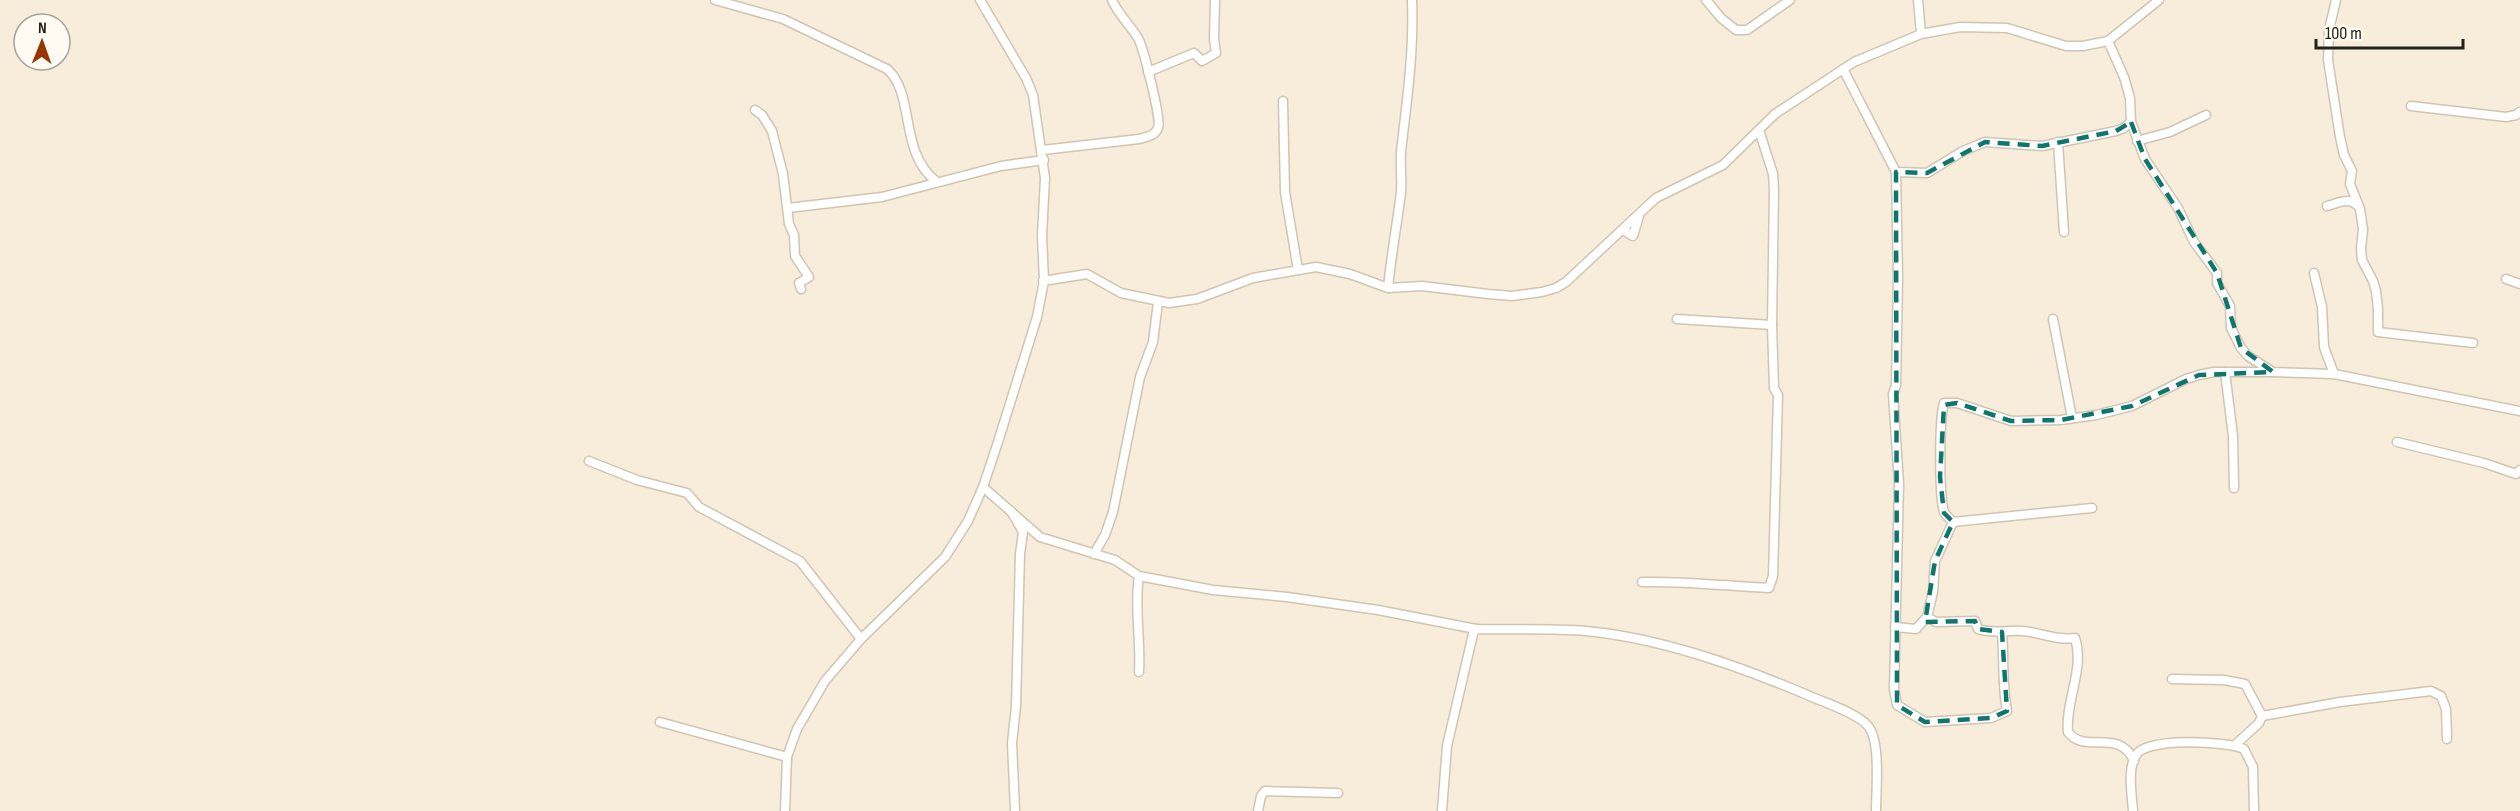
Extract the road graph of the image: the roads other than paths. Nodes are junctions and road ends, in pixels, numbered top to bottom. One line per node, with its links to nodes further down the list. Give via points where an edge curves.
1 (715, 0): 26 (street, via 783,19 887,69 901,93 917,155 927,175)
2 (980, 0): 24 (street, via 1033,95)
3 (1112, 0): 14 (street, via 1139,40)
4 (1215, 0): 14 (street, via 1216,53 1202,61 1194,53)
5 (1412, 0): 36 (street, via 1414,39 1409,104)
6 (1706, 0): 7 (street, via 1736,30 1747,30)
7 (1790, 0)
8 (1918, 0): 11 (street)
9 (2159, 0): 12 (street)
10 (2336, 0): 29 (street, via 2328,60 2340,137 2352,171 2350,184)
11 (1922, 33): 12 (street, via 1960,27 2007,28 2066,46); 13 (street)
12 (2108, 41): 20 (street, via 2124,76)
13 (1843, 69): 21 (street, via 1775,114); 25 (street)
14 (1148, 72): 24 (street, via 1158,130 1151,135)
15 (1283, 101): 31 (street, via 1285,192)
16 (2411, 106): 18 (street, via 2476,115)
17 (755, 110): 28 (street, via 772,131)
18 (2519, 114)
19 (2206, 115): 22 (street, via 2170,132)
20 (2131, 122): 22 (street); 23 (street, via 2116,131)
21 (1759, 130): 36 (street, via 1723,165 1656,198 1640,214 1633,236 1623,230 1556,288 1512,296 1422,286); 41 (street, via 1773,174)
22 (2137, 141): 44 (street, via 2194,242 2217,273 2217,283 2230,306 2231,328 2241,348)
23 (2058, 142): 25 (street, via 2042,146 1985,142 1927,173); 30 (street)
24 (1043, 155): 26 (street); 34 (street)
25 (1896, 172): 60 (street, via 1898,290 1893,394 1899,484)
26 (937, 182): 28 (street, via 882,197)
27 (2327, 206): 29 (street, via 2344,200)
28 (788, 208): 37 (street, via 795,255 809,277 799,283)
29 (2361, 209): 42 (street, via 2361,254 2376,291 2378,332)
30 (2064, 232)
31 (1298, 270): 36 (street, via 1332,269); 38 (street, via 1253,278 1197,299)
32 (2314, 273): 45 (street, via 2322,307 2324,347)
33 (2506, 279): 35 (street)
34 (1043, 281): 38 (street, via 1087,274 1121,293); 51 (street, via 1017,387)
35 (2520, 284)
36 (1388, 288)
37 (801, 289)
38 (1158, 302): 56 (street, via 1153,342 1140,377 1113,512)
39 (1677, 319): 41 (street)
40 (2053, 319): 47 (street)
41 (1772, 325): 58 (street, via 1774,388 1778,395 1773,576 1769,588 1687,581)
42 (2473, 343)
43 (2225, 372): 44 (street); 47 (street, via 2186,378 2132,406); 52 (street, via 2233,436)
44 (2273, 372): 45 (street)
45 (2334, 374): 46 (street)
46 (2520, 411)
47 (2072, 418): 55 (street, via 2011,421 1957,402 1944,403 1940,417 1940,477 1944,513)
48 (2397, 442): 50 (street, via 2516,474)
49 (589, 461): 63 (street, via 637,480 687,493 699,507 800,561)
50 (2520, 470)
51 (983, 487): 54 (street); 63 (street, via 945,557)
52 (2234, 488)
53 (2092, 508): 55 (street)
54 (1011, 511): 56 (street, via 1040,537); 74 (street, via 1023,532 1012,743)
55 (1953, 522): 59 (street, via 1935,561)
56 (1094, 554): 57 (street, via 1126,566)
57 (1139, 576): 61 (street, via 1213,590 1378,610); 64 (street)
58 (1642, 582)
59 (1927, 617): 60 (street, via 1916,628); 62 (street, via 1936,622 1975,621 1978,629)
60 (1895, 627): 62 (street, via 1897,705 1926,722 1991,718 2007,711)
61 (1476, 629): 76 (street, via 1447,746); 77 (street, via 1584,631 1652,642 1720,661 1840,709 1870,729 1875,751)
62 (2002, 632): 71 (street, via 2074,638 2078,658 2068,732 2077,740 2119,744)
63 (861, 639): 70 (street, via 825,681 797,729)
64 (1139, 672)
65 (2172, 680): 66 (street, via 2245,684)
66 (2262, 716): 68 (street, via 2431,691 2441,696 2446,709); 69 (street)
67 (660, 722): 70 (street)
68 (2447, 739)
69 (2235, 745): 71 (street, via 2153,745 2137,753); 79 (street, via 2244,749 2253,767)
70 (787, 757): 73 (street)
71 (2134, 761): 78 (street)
72 (1338, 793): 75 (street, via 1265,791)
73 (785, 811)
74 (1015, 811)
75 (1258, 811)
76 (1442, 811)
77 (1876, 811)
78 (2133, 811)
79 (2254, 811)

